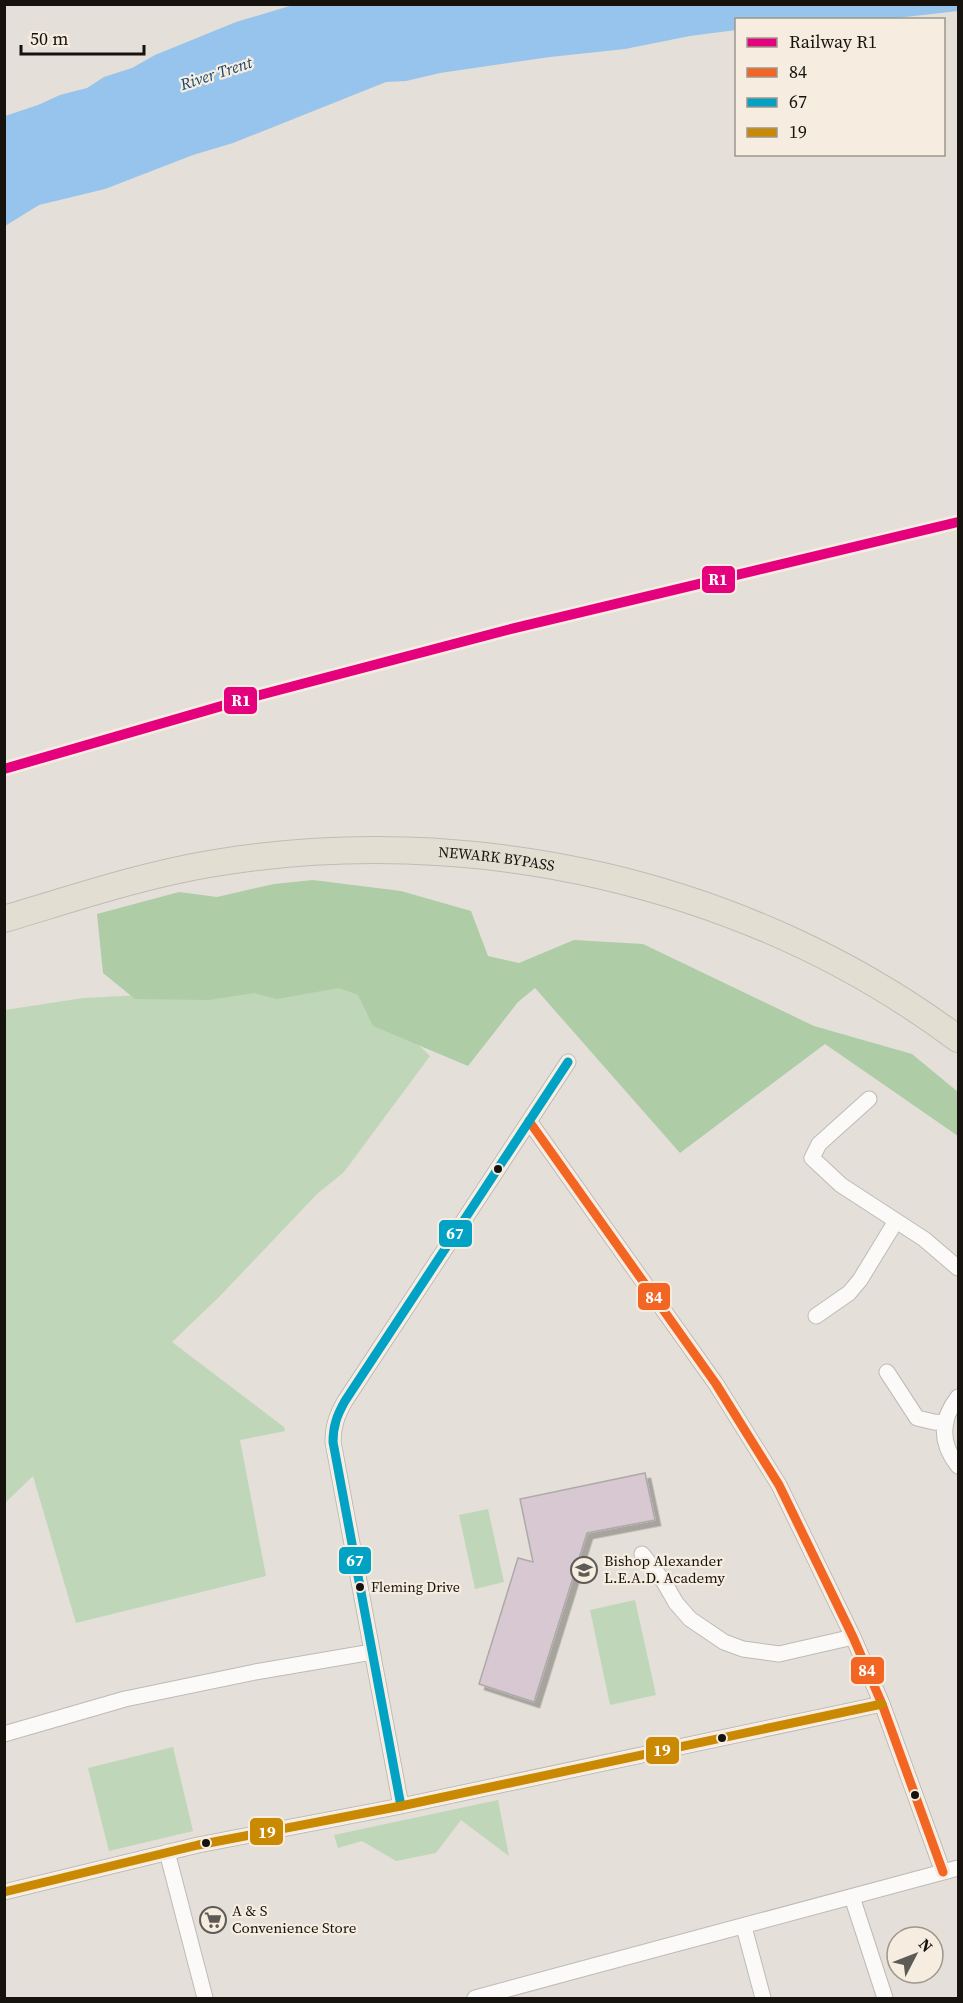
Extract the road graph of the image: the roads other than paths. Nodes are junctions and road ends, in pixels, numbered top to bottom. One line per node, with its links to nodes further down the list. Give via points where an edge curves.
1 (4, 919): 2 (highway, NEWARK BYPASS, via 123,883 208,864 298,852 460,852 510,858 585,871 663,891 754,924 875,984)
2 (958, 1039)
3 (568, 1062): 5 (street)
4 (869, 1099): 6 (street, via 819,1144 812,1158 841,1185)
5 (529, 1121): 14 (street, via 716,1384 779,1485); 15 (street, via 345,1401 333,1427)
6 (896, 1221): 7 (street); 8 (street, via 860,1280 849,1293)
7 (958, 1268)
8 (816, 1316)
9 (887, 1372): 11 (street, via 917,1418)
10 (958, 1397): 11 (street)
11 (946, 1423): 12 (street, via 945,1444)
12 (958, 1466)
13 (642, 1554): 14 (street, via 690,1619 724,1642 778,1654)
14 (853, 1637): 16 (street)
15 (372, 1652): 17 (street, via 125,1699); 18 (street)
16 (882, 1704): 18 (street); 21 (street)
17 (4, 1734)
18 (401, 1806): 19 (street)
19 (167, 1852): 22 (street); 25 (street)
20 (958, 1868): 21 (street)
21 (943, 1872): 23 (street)
22 (4, 1892)
23 (852, 1897): 24 (street); 28 (street)
24 (744, 1927): 26 (street); 27 (street)
25 (205, 1998)
26 (476, 1998)
27 (763, 1998)
28 (885, 1998)

